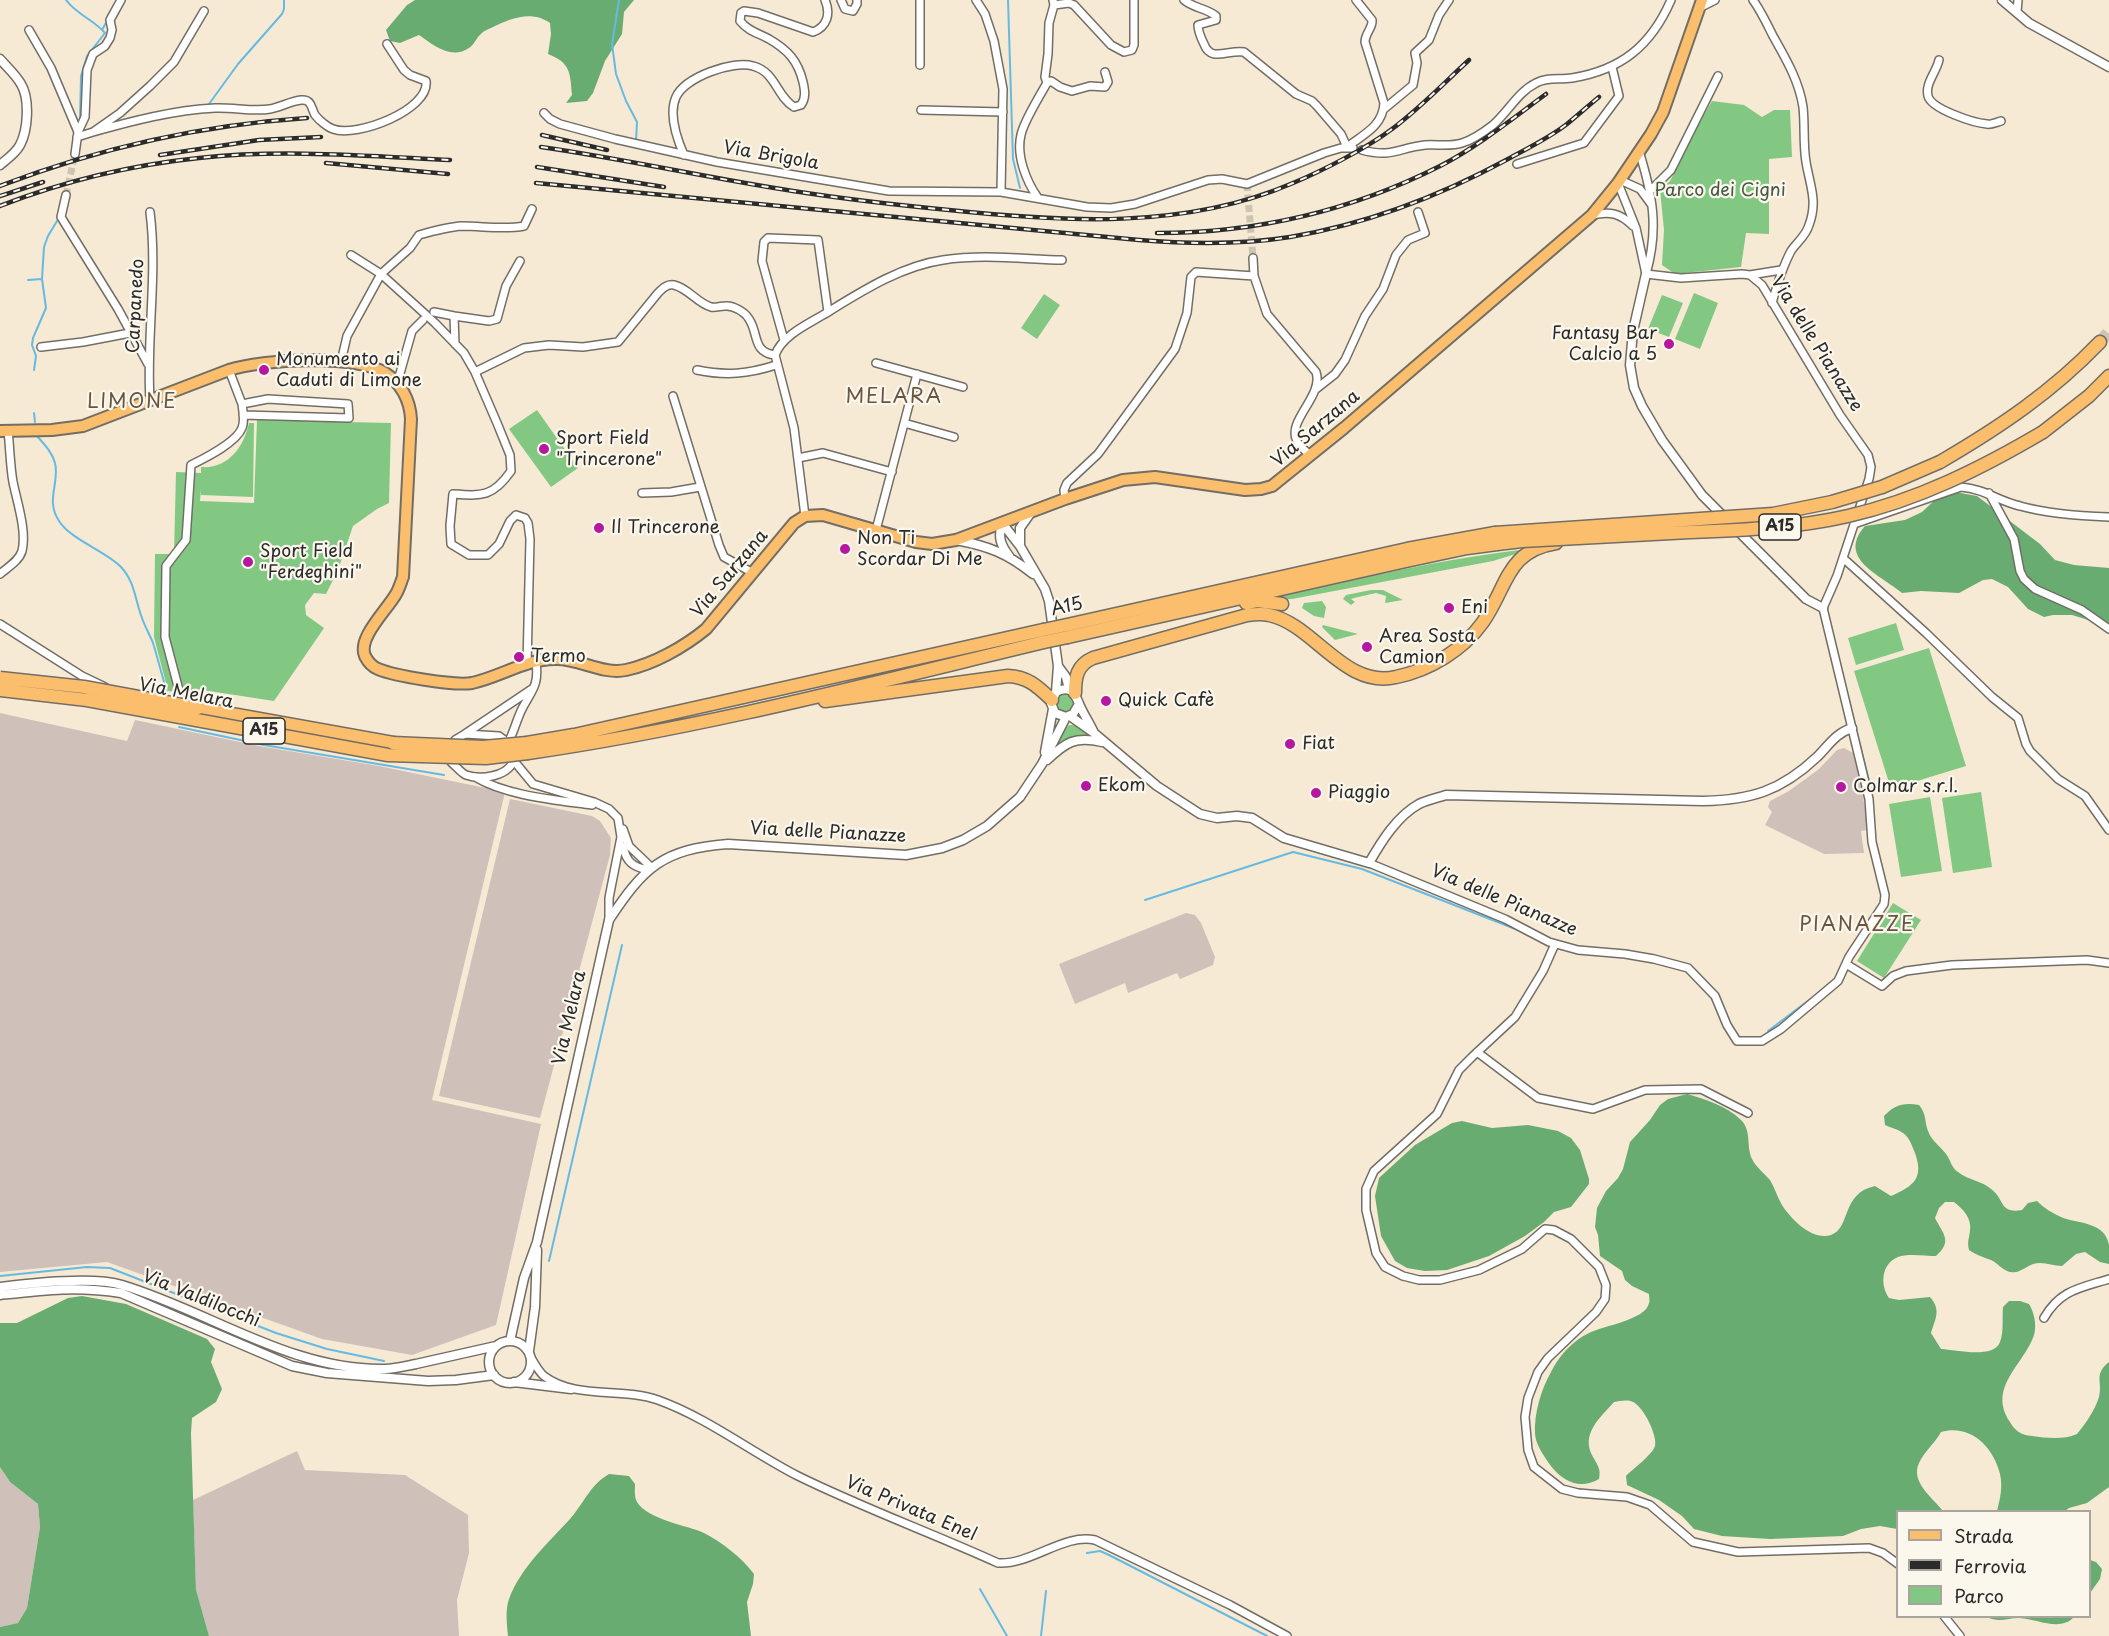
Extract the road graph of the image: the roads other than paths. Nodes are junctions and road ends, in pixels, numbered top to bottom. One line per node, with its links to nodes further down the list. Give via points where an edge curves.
1 (121, 0): 36 (street, via 110,20 110,38 93,54 87,70 85,117)
2 (825, 0): 41 (street, via 827,20 813,32 758,13 741,13 740,21 746,28 795,59 804,87 801,105 788,104 773,78 753,65 735,64 714,70 684,87 676,97 676,137)
3 (841, 0): 4 (street, via 845,9 853,11)
4 (857, 0)
5 (920, 0): 24 (street)
6 (1134, 0): 16 (street, via 1135,39 1132,50 1124,52 1111,45 1074,5)
7 (1184, 0): 37 (street, via 1216,16 1213,22 1198,25 1209,53 1244,52 1296,94 1312,101)
8 (1356, 0): 31 (street, via 1372,20 1365,42)
9 (1449, 0): 31 (street, via 1429,40 1415,53 1413,85)
10 (1671, 0): 25 (street, via 1654,31 1624,61)
11 (1715, 0): 17 (street)
12 (1753, 0): 59 (street, Via delle Pianazze, via 1800,91 1806,164 1814,191 1809,227)
13 (2001, 0): 19 (street)
14 (2018, 0): 19 (street)
15 (978, 1): 33 (street, via 994,41)
16 (1054, 2): 29 (street, via 1049,23)
17 (1701, 4): 39 (main road, Via Sarzana, via 1663,112)
18 (204, 11): 35 (street, via 174,62 120,113)
19 (2017, 12): 26 (street, via 2029,23)
20 (28, 30): 36 (street, via 51,68)
21 (387, 44): 35 (street, via 404,70 427,85 424,94 406,111 367,127 330,128 314,114 307,100 300,100 269,109 184,112)
22 (0, 59): 43 (street, via 22,85 26,99 21,144)
23 (1939, 60): 34 (street, via 1927,90 1934,106 1988,125)
24 (920, 64)
25 (1612, 67): 38 (street, via 1534,84 1493,124 1464,143 1426,145 1384,155); 42 (street, via 1619,96 1584,142)
26 (2109, 67)
27 (1105, 72): 29 (street, via 1105,87 1072,91 1051,81)
28 (1718, 76): 45 (street, via 1675,165)
29 (1047, 83): 48 (street, via 1020,136 1025,172)
30 (921, 110): 33 (street)
31 (1384, 110): 37 (street, via 1379,123)
32 (544, 112): 41 (street, Via Brigola, via 560,124)
33 (1003, 112): 46 (street)
34 (2001, 121)
35 (93, 132): 36 (street)
36 (78, 135): 40 (street)
37 (1350, 147): 48 (street, Via Brigola, via 1324,153 1247,184 1208,180 1119,207 1087,207)
38 (1362, 150)
39 (1640, 151): 44 (main road, Via Sarzana); 45 (street)
40 (75, 154)
41 (684, 154): 46 (street, Via Brigola, via 889,191)
42 (1517, 164)
43 (0, 165)
44 (1619, 182): 50 (street, via 1640,189); 53 (main road, Via Sarzana); 54 (street)
45 (1651, 190): 50 (street)
46 (1001, 192): 48 (street, Via Brigola)
47 (66, 195): 69 (street, via 61,217)
48 (1038, 198)
49 (532, 209): 60 (street, via 525,226 509,230 459,226 419,235)
50 (1653, 209): 61 (street, via 1651,256)
51 (150, 212): 77 (street, Carpanedo, via 154,240)
52 (1418, 212): 86 (street, via 1425,233 1408,240 1396,255 1383,289 1365,316 1345,360)
53 (1592, 215): 54 (street, via 1618,214); 94 (main road, Via Sarzana)
54 (1636, 228): 61 (street)
55 (351, 255): 60 (street)
56 (1253, 258): 63 (street)
57 (1062, 260): 66 (street, via 941,260 902,272)
58 (520, 261): 67 (street, via 506,286 497,319)
59 (1782, 270): 62 (street); 64 (street, Via delle Pianazze)
60 (381, 274): 72 (street); 75 (street, via 347,336)
61 (1646, 274): 62 (street, Via delle Pianazze, via 1681,278); 117 (street, via 1630,355 1642,406 1702,495 1806,599)
62 (1750, 275): 64 (street, Via delle Pianazze, via 1762,285)
63 (1254, 276): 86 (street, via 1267,314 1316,372); 100 (street, via 1197,272 1191,277 1187,313 1175,349 1098,454 1068,483)
64 (1772, 303): 105 (street, Via delle Pianazze, via 1868,455 1871,467)
65 (434, 312): 67 (street)
66 (828, 312): 70 (street); 70 (street, via 818,240 768,238 762,261)
67 (454, 316): 72 (street)
68 (423, 320): 84 (street, via 412,331)
69 (130, 333): 73 (street); 77 (street)
70 (784, 340): 74 (street)
71 (2100, 342): 108 (highway, A15 / A15, bridge, via 2072,372 2023,410 1940,462 1882,487 1773,514)
72 (455, 344): 81 (street)
73 (41, 347)
74 (775, 355): 78 (street); 81 (street, via 760,349 750,320 743,313 728,306 714,308 703,304 669,285 618,342 524,348)
75 (341, 362): 79 (main road, Via Sarzana, via 276,361); 84 (main road, Via Sarzana, via 368,365)
76 (876, 363): 82 (street)
77 (148, 364): 88 (street, Carpanedo)
78 (776, 365): 80 (street, via 756,372 720,375); 95 (street, via 789,403)
79 (229, 370): 88 (main road, Via Sarzana); 89 (street)
80 (697, 370)
81 (475, 372): 123 (street, via 510,455 511,471 494,491 481,496 453,494 451,544 469,555 488,555 499,544 510,520 516,515 525,518 530,539)
82 (917, 374): 85 (street); 91 (street)
83 (2109, 376): 107 (highway, A15 / A15, bridge, via 2043,432 1992,462 1882,507 1850,516 1761,529)
84 (397, 384): 123 (main road, Via Sarzana, via 411,411 405,565 398,592 369,631 364,655 376,669 468,684)
85 (963, 387)
86 (1316, 389): 94 (street, via 1295,430 1297,441)
87 (673, 396): 97 (street)
88 (150, 400): 92 (main road, Via Sarzana, via 83,426)
89 (242, 404): 90 (street); 90 (street, via 268,399 348,404 348,418)
90 (243, 415): 131 (street, via 237,435 191,465 186,540 166,566 165,637 180,694)
91 (904, 423): 93 (street); 96 (street)
92 (4, 431): 114 (street, via 23,544 16,562)
93 (954, 437)
94 (1310, 455): 100 (main road, Via Sarzana, via 1282,480 1261,489 1139,477)
95 (798, 458): 96 (street, via 823,453); 102 (street)
96 (892, 472): 106 (street)
97 (700, 487): 98 (street); 113 (street, via 724,556)
98 (642, 493)
99 (1989, 493): 103 (street, via 2017,506 2056,514); 105 (street, via 1961,487); 120 (street, via 2014,539 2024,579 2035,589 2082,610)
100 (1065, 499): 101 (main road, Via Sarzana)
101 (1032, 511): 104 (main road, Via Sarzana); 110 (street, via 1020,528)
102 (805, 516): 106 (main road, Via Sarzana, via 823,515); 113 (main road, Via Sarzana, via 794,523)
103 (2109, 517)
104 (1002, 523): 109 (main road, Via Sarzana); 110 (street, Via delle Pianazze); 111 (street, via 999,539)
105 (1854, 524): 112 (street, Via delle Pianazze)
106 (876, 530): 109 (main road, Via Sarzana, via 915,542)
107 (1621, 536): 108 (highway, A15 / A15, bridge, via 1522,541); 128 (highway, via 1543,545 1520,557 1482,623 1458,649 1396,677 1370,677 1347,666 1289,622 1258,614 1093,658 1084,662 1075,677)
108 (1496, 538): 118 (highway, A15); 121 (highway, A15, via 1407,549)
109 (956, 540): 111 (street, Via delle Pianazze)
110 (1020, 546): 115 (street, Via delle Pianazze)
111 (1010, 556): 115 (street, Via delle Pianazze)
112 (1843, 558): 117 (street, Via delle Pianazze); 148 (street, via 2018,718 2031,751 2058,780 2085,796)
113 (753, 573): 123 (main road, Via Sarzana, via 706,629 651,661 624,670 555,659)
114 (0, 574)
115 (1038, 578): 124 (street, Via delle Pianazze, via 1049,601)
116 (1282, 604): 118 (highway, via 1257,601 1185,616)
117 (1823, 608): 133 (street, Via delle Pianazze)
118 (1156, 617): 121 (highway, A15)
119 (0, 624): 131 (street, Via Melara, via 82,676 129,700)
120 (2109, 629)
121 (1067, 631): 122 (highway, A15, bridge)
122 (1044, 636): 130 (highway, A15); 137 (highway, A15)
123 (531, 663): 126 (street, via 537,679)
124 (1058, 666): 128 (street, Via delle Pianazze); 129 (street, Via delle Pianazze)
125 (0, 678): 140 (highway, A15 / A15, bridge, via 84,687 393,742)
126 (534, 687): 135 (street); 139 (street)
127 (0, 690): 140 (highway, A15 / A15, bridge, via 98,702 388,754 486,758)
128 (1074, 695): 129 (street); 132 (street, via 1076,711); 134 (street, Via delle Pianazze)
129 (1053, 700): 130 (highway, via 1033,682 1008,676); 132 (street, via 1058,715); 144 (street, Via delle Pianazze)
130 (770, 707): 137 (highway, A15)
131 (179, 710): 141 (street, Via Melara)
132 (1068, 717): 134 (street, Via delle Pianazze); 144 (street, Via delle Pianazze)
133 (1852, 728): 150 (street, via 1841,732 1787,780 1740,799 1446,795 1418,805 1399,820); 155 (street, Via delle Pianazze, via 1885,895 1882,908)
134 (1094, 733): 138 (street, Via delle Pianazze)
135 (465, 734): 136 (street); 139 (street, via 499,736)
136 (455, 741): 141 (street, Via Melara); 143 (street)
137 (575, 741): 140 (highway, A15 / A15)
138 (1104, 742): 144 (street, Via delle Pianazze, via 1077,739 1062,746); 150 (street, Via delle Pianazze, via 1157,786 1200,814 1252,819 1284,838)
139 (508, 743): 142 (street, via 515,748)
140 (528, 748)
141 (420, 751): 143 (street, Via Melara)
142 (514, 761): 145 (street, via 496,776); 146 (street, via 533,784)
143 (452, 762): 145 (street)
144 (1042, 765): 151 (street, Via delle Pianazze, via 1003,814 975,834 942,848 906,855 720,844 684,850)
145 (473, 776): 146 (street, via 490,786)
146 (603, 806): 147 (street)
147 (620, 823): 149 (street, Via Melara); 151 (street, via 629,846)
148 (2109, 830)
149 (621, 837): 151 (street, via 628,861 639,868); 152 (street, Via Melara, via 609,898)
150 (1369, 863): 153 (street, Via delle Pianazze)
151 (650, 868): 152 (street, Via delle Pianazze, via 631,887)
152 (609, 920): 158 (street, Via Melara)
153 (1555, 944): 155 (street, Via delle Pianazze, via 1688,968 1715,996 1737,1041 1762,1041 1781,1029 1838,981); 156 (street, via 1515,1017)
154 (2109, 963): 155 (street, via 1978,962 1906,971 1882,986)
155 (1846, 964)
156 (1477, 1052): 157 (street, via 1538,1098 1593,1109 1645,1090 1701,1089); 169 (street, via 1459,1070 1437,1114 1374,1171 1366,1188 1366,1210 1376,1253 1385,1267 1419,1280 1440,1280 1479,1270 1521,1249 1545,1229 1571,1239 1599,1266 1605,1299 1548,1358 1528,1398 1526,1436 1534,1467 1562,1489 1627,1497 1650,1505 1693,1542 1738,1552 1869,1548)
157 (1748, 1113)
158 (537, 1242): 163 (street, via 524,1278); 165 (street)
159 (2109, 1279): 162 (street, via 2066,1293 2052,1303)
160 (0, 1287): 164 (street, Via Valdilocchi, via 91,1281 120,1284 280,1350 360,1368 387,1370)
161 (0, 1295): 166 (street, Via Valdilocchi, via 66,1288 121,1293 292,1366 327,1373 428,1381)
162 (2043, 1318)
163 (510, 1341): 164 (street); 165 (street, via 520,1343)
164 (496, 1346): 166 (street, via 489,1360)
165 (530, 1355): 167 (street, via 527,1374); 168 (street, Via Privata Enel, via 543,1375)
166 (494, 1375): 167 (street)
167 (513, 1382): 168 (street)
168 (571, 1389): 171 (street, Via Privata Enel, via 637,1396 688,1412 832,1493 998,1563 1016,1562 1082,1538 1095,1540)
169 (1896, 1563)
170 (1945, 1618): 172 (street)
171 (1287, 1636)
172 (1960, 1636)

